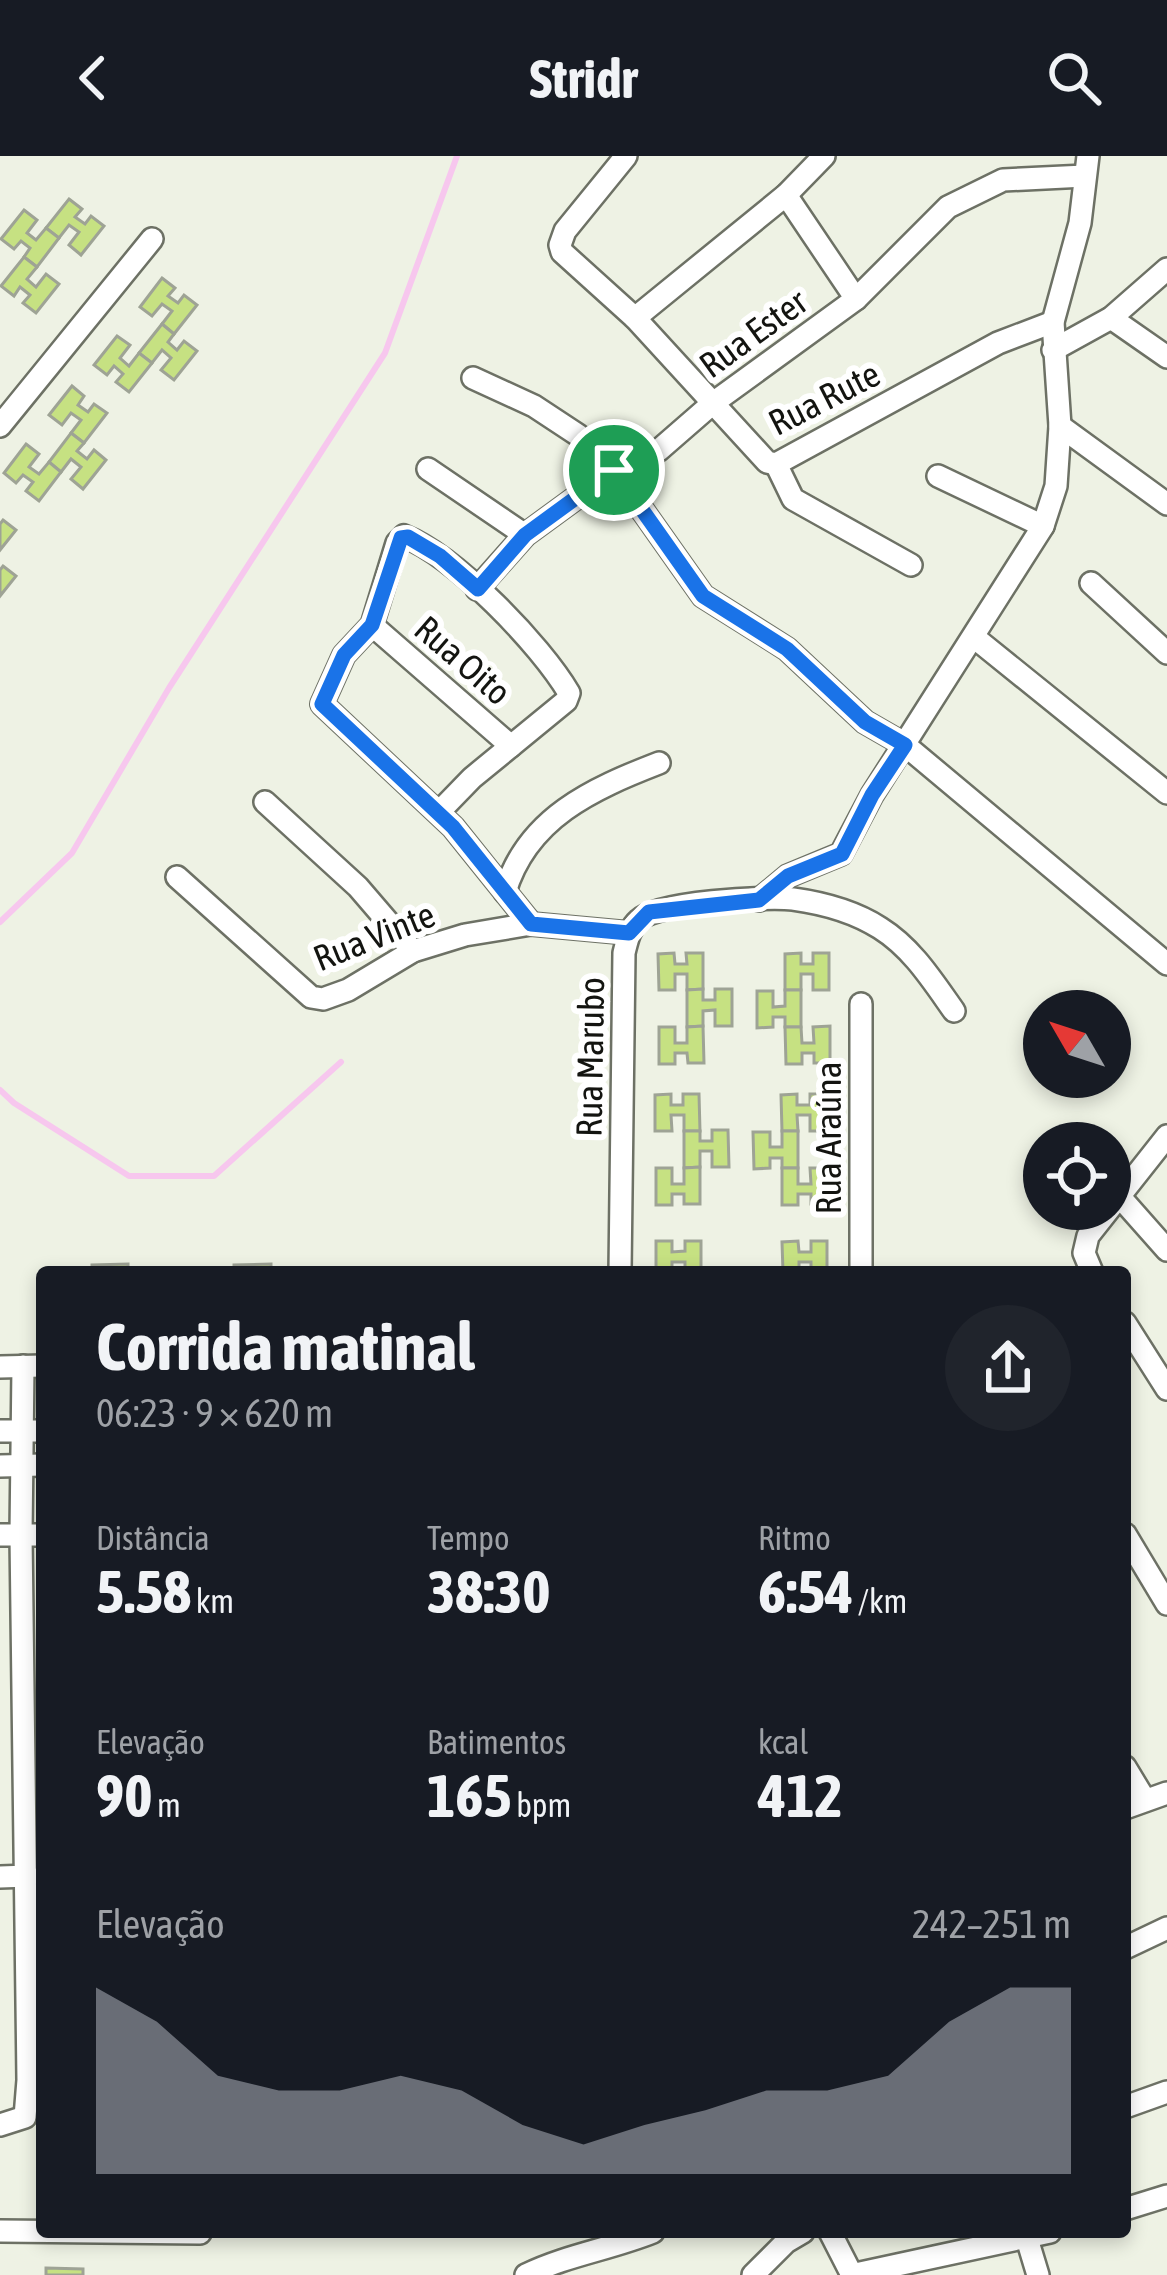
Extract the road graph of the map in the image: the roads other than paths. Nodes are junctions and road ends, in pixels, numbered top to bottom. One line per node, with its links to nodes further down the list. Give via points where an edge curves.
1 (626, 156): 8 (street, Rua Rute, via 560,245)
2 (824, 156): 4 (street)
3 (1086, 166): 7 (street, Rua Ester, via 979,189 948,207); 10 (street)
4 (786, 196): 7 (street); 8 (street)
5 (152, 239): 15 (street)
6 (1167, 269): 9 (street)
7 (856, 299): 14 (street, Rua Ester)
8 (634, 318): 14 (street, Rua Rute)
9 (1111, 318): 11 (street); 12 (street)
10 (1053, 322): 11 (street); 17 (street, Rua Rute)
11 (1053, 350): 16 (street)
12 (1167, 356)
13 (473, 379): 19 (street, via 534,406)
14 (712, 403): 17 (street, Rua Rute, via 754,452); 19 (street, Rua Ester, via 659,450)
15 (0, 426)
16 (1060, 426): 21 (street); 22 (street, via 1056,486)
17 (776, 464): 24 (street, via 794,499)
18 (428, 469): 23 (street)
19 (614, 470): 23 (street, Rua Ester); 30 (street, via 703,596 787,649 865,722)
20 (938, 476): 22 (street)
21 (1167, 504)
22 (1043, 526): 28 (street)
23 (525, 535): 26 (street, Rua Ester)
24 (911, 565)
25 (1091, 583): 29 (street)
26 (478, 589): 27 (street, via 408,537 397,543); 31 (street, via 569,693)
27 (372, 625): 31 (street, Rua Oito); 35 (street, via 344,655 323,697 329,714)
28 (975, 638): 30 (street); 33 (street)
29 (1167, 653)
30 (905, 745): 38 (street, via 842,854 788,876); 42 (street)
31 (511, 746): 35 (street)
32 (659, 763): 37 (street, via 596,787 558,813 531,840)
33 (1167, 794)
34 (266, 802): 41 (street)
35 (439, 812): 37 (street)
36 (177, 877): 41 (street, Rua Vinte, via 311,997 348,990)
37 (505, 892): 39 (street)
38 (759, 900): 40 (street, Rua Marubo, via 649,912); 44 (street, Rua Marubo, via 818,904 882,929)
39 (531, 924): 40 (street, Rua Vinte); 41 (street, Rua Vinte)
40 (629, 933): 50 (street, Rua Marubo)
41 (413, 951)
42 (1167, 964)
43 (861, 1004): 51 (street, Rua Araúna)
44 (954, 1010)
45 (1167, 1136): 46 (street)
46 (1131, 1183)
47 (1131, 1209): 49 (street)
48 (1094, 1230): 52 (street, via 1084,1253)
49 (1167, 1250)
50 (620, 1266)
51 (861, 1266)
52 (1090, 1266)
53 (1131, 1332): 56 (street)
54 (33, 1366): 55 (street); 57 (street)
55 (0, 1367)
56 (1167, 1390)
57 (22, 1431): 58 (street)
58 (21, 1465): 59 (street)
59 (21, 1535): 62 (street)
60 (1131, 1544): 61 (street)
61 (1167, 1604)
62 (24, 1645): 63 (street); 65 (street)
63 (0, 1646)
64 (0, 1759): 65 (street)
65 (26, 1759): 67 (street)
66 (0, 1876): 67 (street)
67 (28, 1876): 71 (street)
68 (1167, 1928): 69 (street)
69 (1131, 1945)
70 (0, 2006): 71 (street)
71 (26, 2006): 74 (street, via 26,2114)
72 (1167, 2092): 73 (street)
73 (1131, 2105)
74 (1, 2125)
75 (1167, 2196): 76 (street)
76 (1131, 2207)
77 (0, 2231): 78 (street)
78 (36, 2231)
79 (638, 2238): 84 (street)
80 (792, 2238): 85 (street)
81 (833, 2238): 86 (street)
82 (1017, 2238): 86 (street)
83 (1035, 2238): 87 (street)
84 (526, 2275)
85 (753, 2275)
86 (852, 2275)
87 (1038, 2275)

